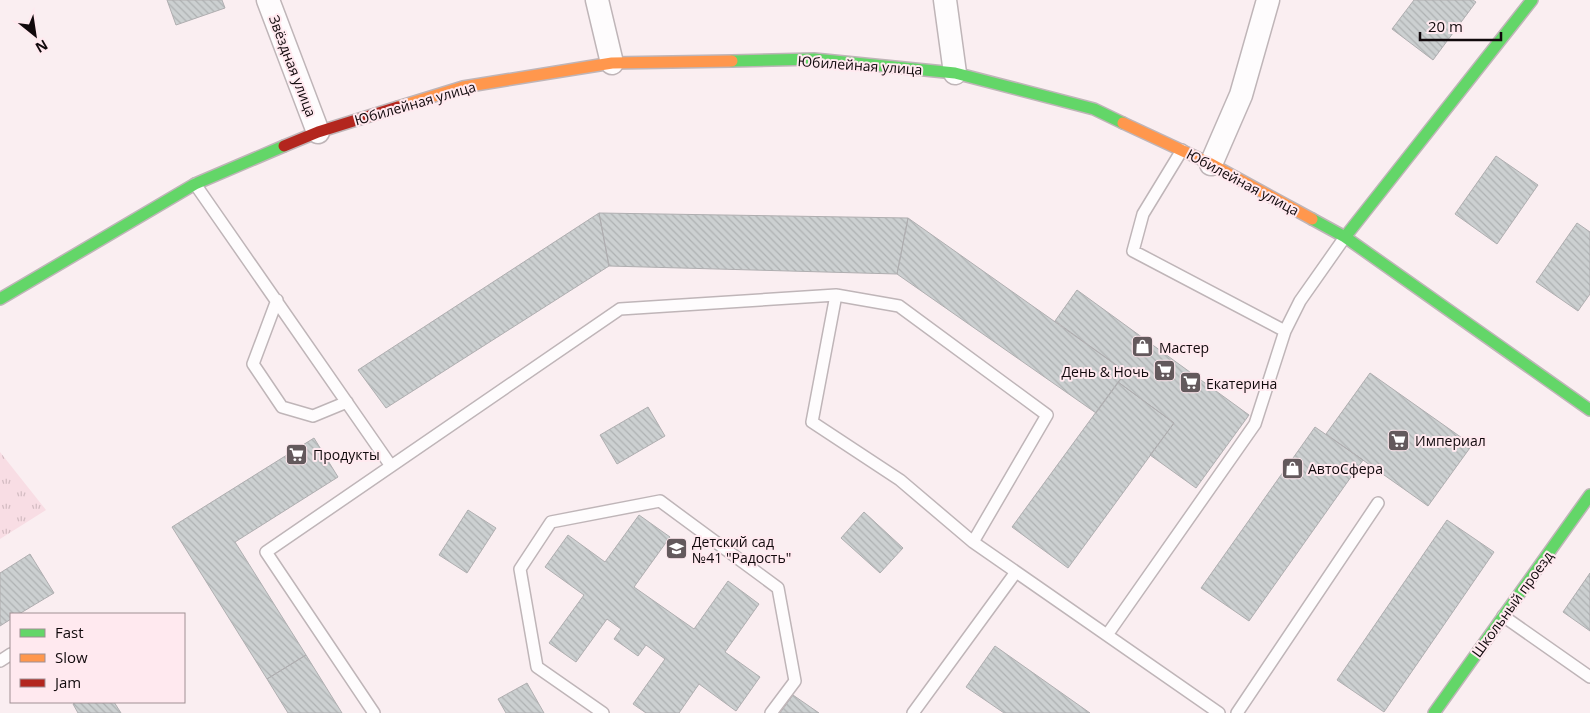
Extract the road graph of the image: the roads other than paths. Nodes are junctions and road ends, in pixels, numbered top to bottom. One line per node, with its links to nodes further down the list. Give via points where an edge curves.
1 (268, 0): 8 (street, Звёздная улица)
2 (597, 0): 6 (street)
3 (945, 0): 7 (street)
4 (1268, 0): 10 (street, via 1241,95)
5 (1532, 0): 12 (street)
6 (612, 63): 7 (street, Юбилейная улица, via 814,59); 8 (street, Юбилейная улица, via 463,87)
7 (955, 73): 9 (street, Юбилейная улица, via 1094,109)
8 (318, 132): 11 (street, Юбилейная улица)
9 (1182, 150): 10 (street, Юбилейная улица); 16 (lane, via 1143,214 1133,251)
10 (1211, 164): 12 (street, Юбилейная улица)
11 (195, 184): 14 (street, Юбилейная улица); 15 (lane)
12 (1345, 237): 16 (lane, via 1300,300); 18 (street, Юбилейная улица)
13 (836, 295): 19 (lane, via 620,309); 22 (lane, via 812,422 900,480); 22 (lane, via 899,306 1047,415)
14 (0, 299)
15 (277, 300): 17 (lane); 17 (lane, via 253,364 282,407 313,416)
16 (1285, 330): 25 (lane, via 1255,424)
17 (347, 402): 19 (lane)
18 (1590, 410)
19 (391, 466): 27 (lane, via 266,552)
20 (1590, 495): 24 (street, Школьный проезд)
21 (1378, 503): 32 (lane)
22 (973, 542): 23 (lane)
23 (1016, 572): 25 (lane); 30 (lane)
24 (1503, 616): 26 (lane); 33 (street, Школьный проезд)
25 (1107, 635): 31 (lane)
26 (1590, 677)
27 (374, 713)
28 (603, 713): 29 (lane, via 537,667 520,569 551,522 660,501 778,588 795,681)
29 (771, 713)
30 (913, 713)
31 (1219, 713)
32 (1237, 713)
33 (1434, 713)

